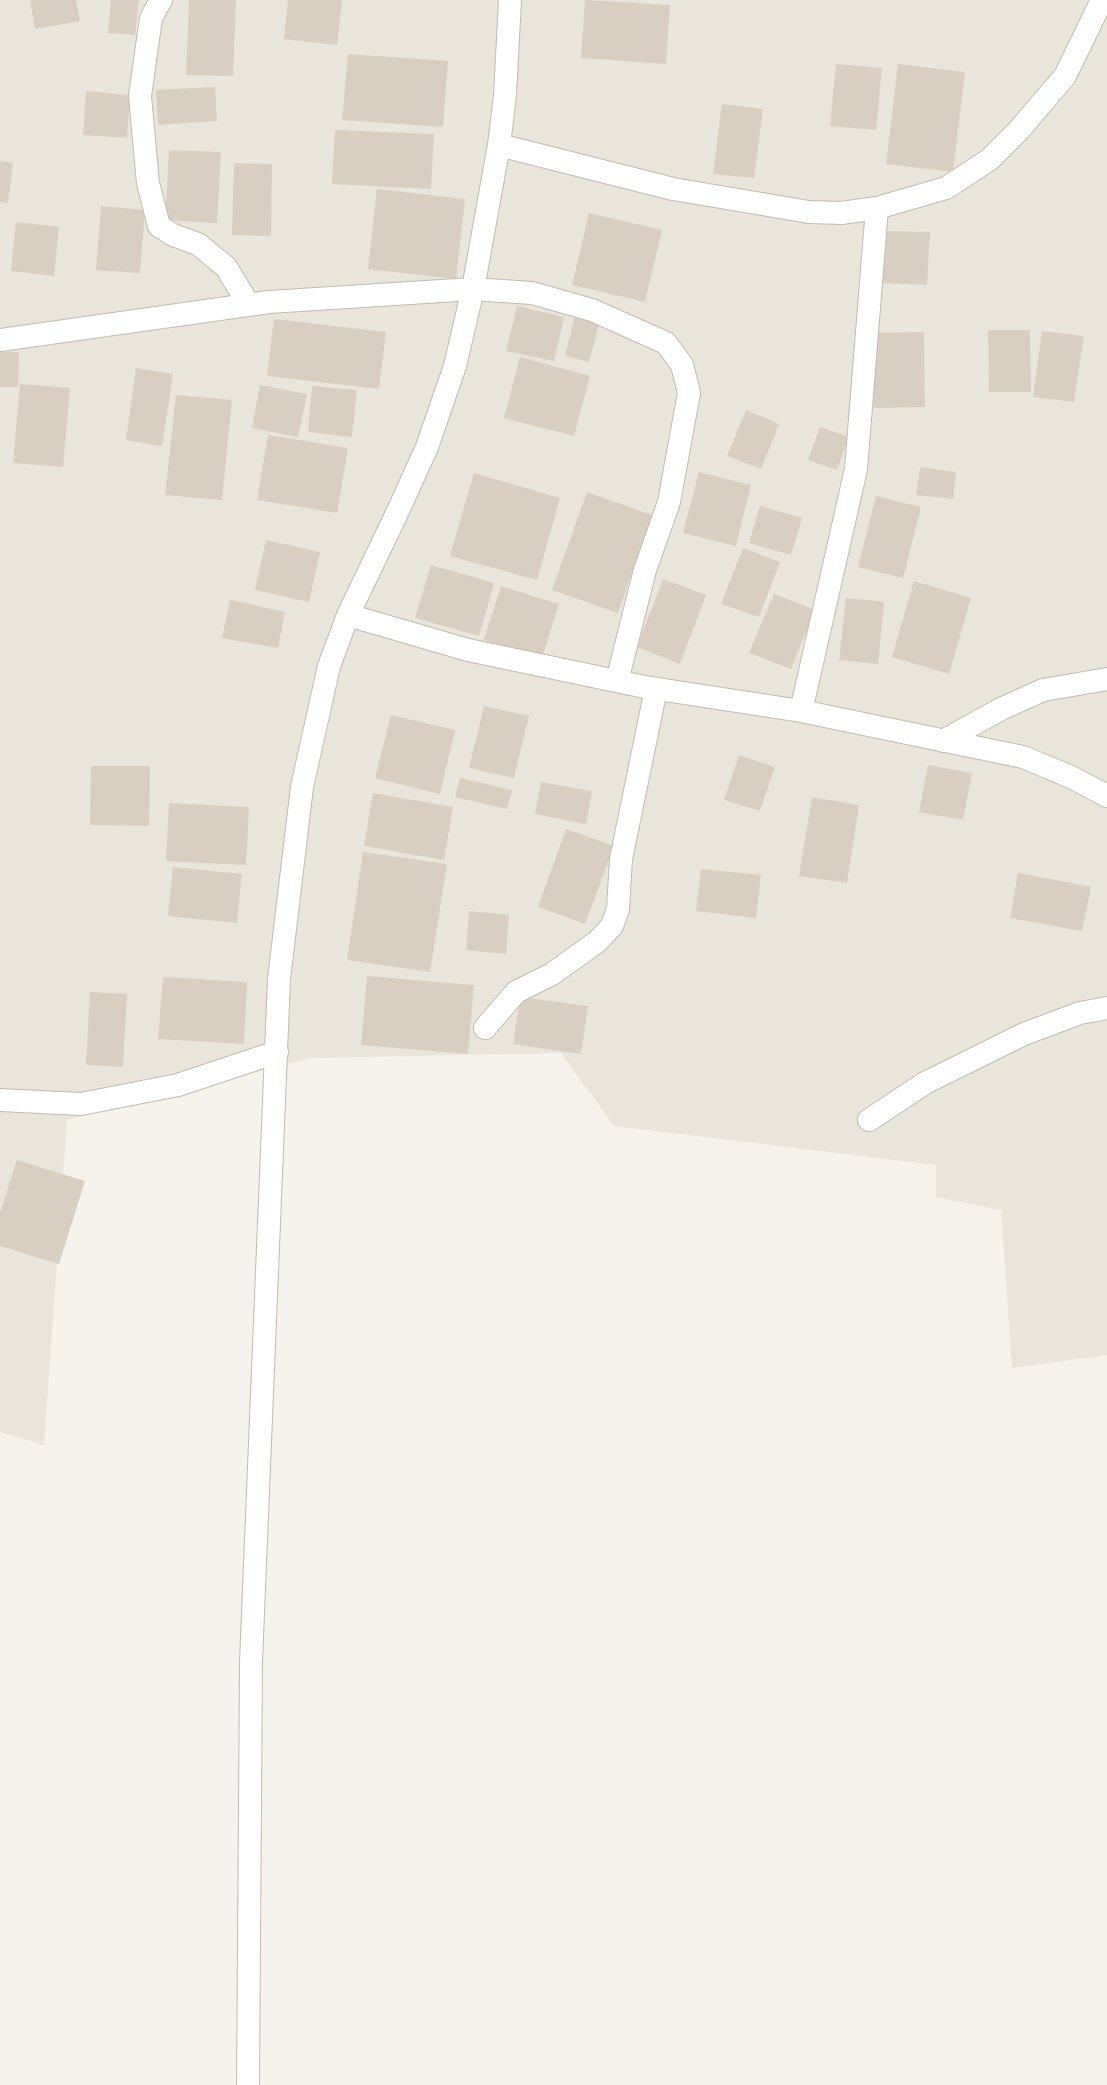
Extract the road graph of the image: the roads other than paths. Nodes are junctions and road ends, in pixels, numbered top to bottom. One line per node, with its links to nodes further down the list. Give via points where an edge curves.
1 (161, 0): 7 (street, via 151,18 140,96 148,183 159,226 173,235 198,244 226,267)
2 (510, 0): 4 (street, via 505,95)
3 (1102, 0): 5 (street, via 1065,76 1019,130 989,160 946,188)
4 (499, 145): 5 (street, via 673,189 809,212 841,213); 6 (street)
5 (877, 208): 13 (street, via 856,469)
6 (473, 289): 7 (street); 9 (street, via 455,366 426,447); 11 (street, via 532,293 592,310 666,342 682,365 689,393 669,502 645,570)
7 (249, 304): 8 (street)
8 (0, 340)
9 (348, 615): 11 (street, via 468,650); 18 (street, via 329,666 302,787 279,979)
10 (1107, 679): 14 (street, via 1043,690 989,715)
11 (617, 681): 12 (street)
12 (656, 689): 13 (street); 17 (street, via 621,859 618,909 612,926 598,941 552,974 516,992)
13 (801, 711): 14 (street)
14 (943, 741): 15 (street, via 1023,757)
15 (1107, 796)
16 (1107, 1008): 20 (street, via 1080,1013 1024,1034 925,1083)
17 (485, 1028)
18 (277, 1052): 19 (street, via 178,1085 81,1104); 21 (street, via 251,1662)
19 (0, 1100)
20 (869, 1120)
21 (248, 2085)

